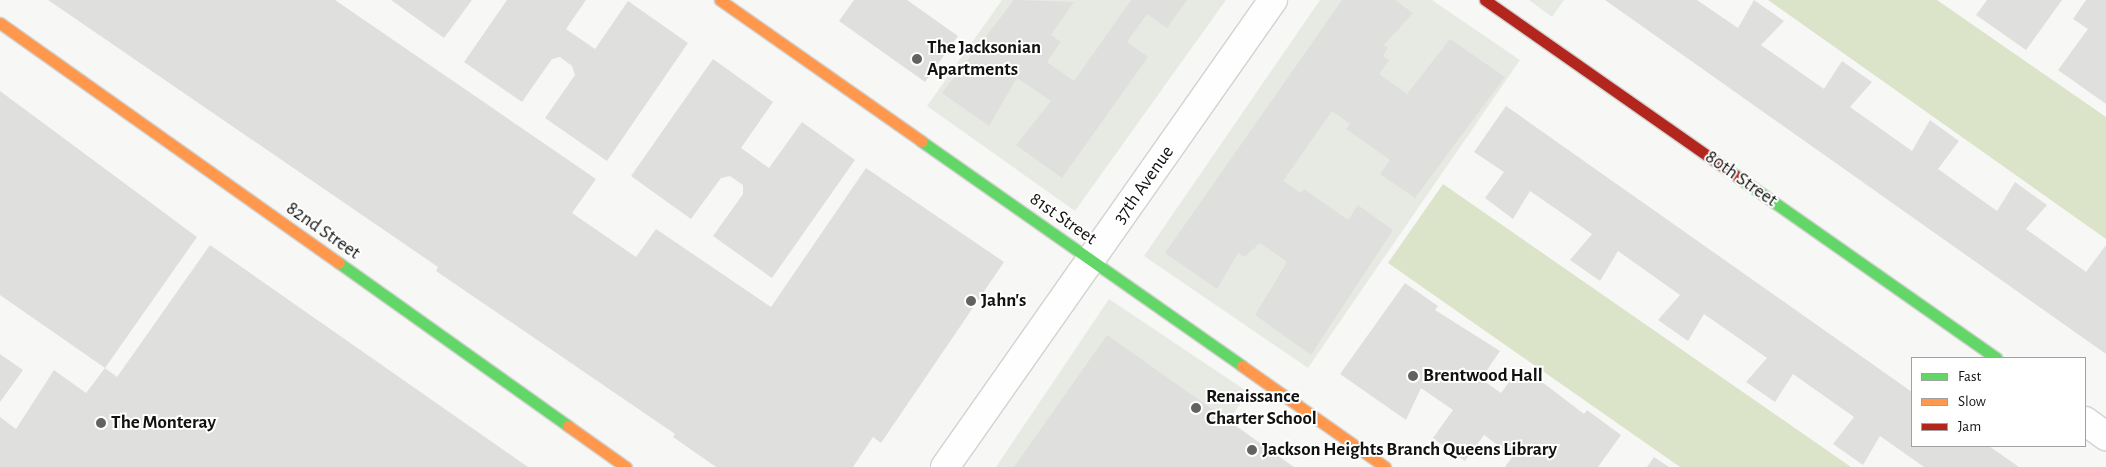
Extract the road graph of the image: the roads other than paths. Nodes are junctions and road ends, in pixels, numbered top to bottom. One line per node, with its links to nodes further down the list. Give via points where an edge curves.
1 (720, 0): 5 (street, 81st Street)
2 (1273, 0): 5 (street, 37th Avenue)
3 (1485, 0): 6 (street, 80th Street)
4 (0, 23): 9 (street, 82nd Street)
5 (1090, 260): 10 (street, 37th Avenue); 11 (street, 81st Street)
6 (1995, 357)
7 (2086, 422): 8 (street)
8 (2106, 436)
9 (626, 467)
10 (944, 467)
11 (1385, 467)

